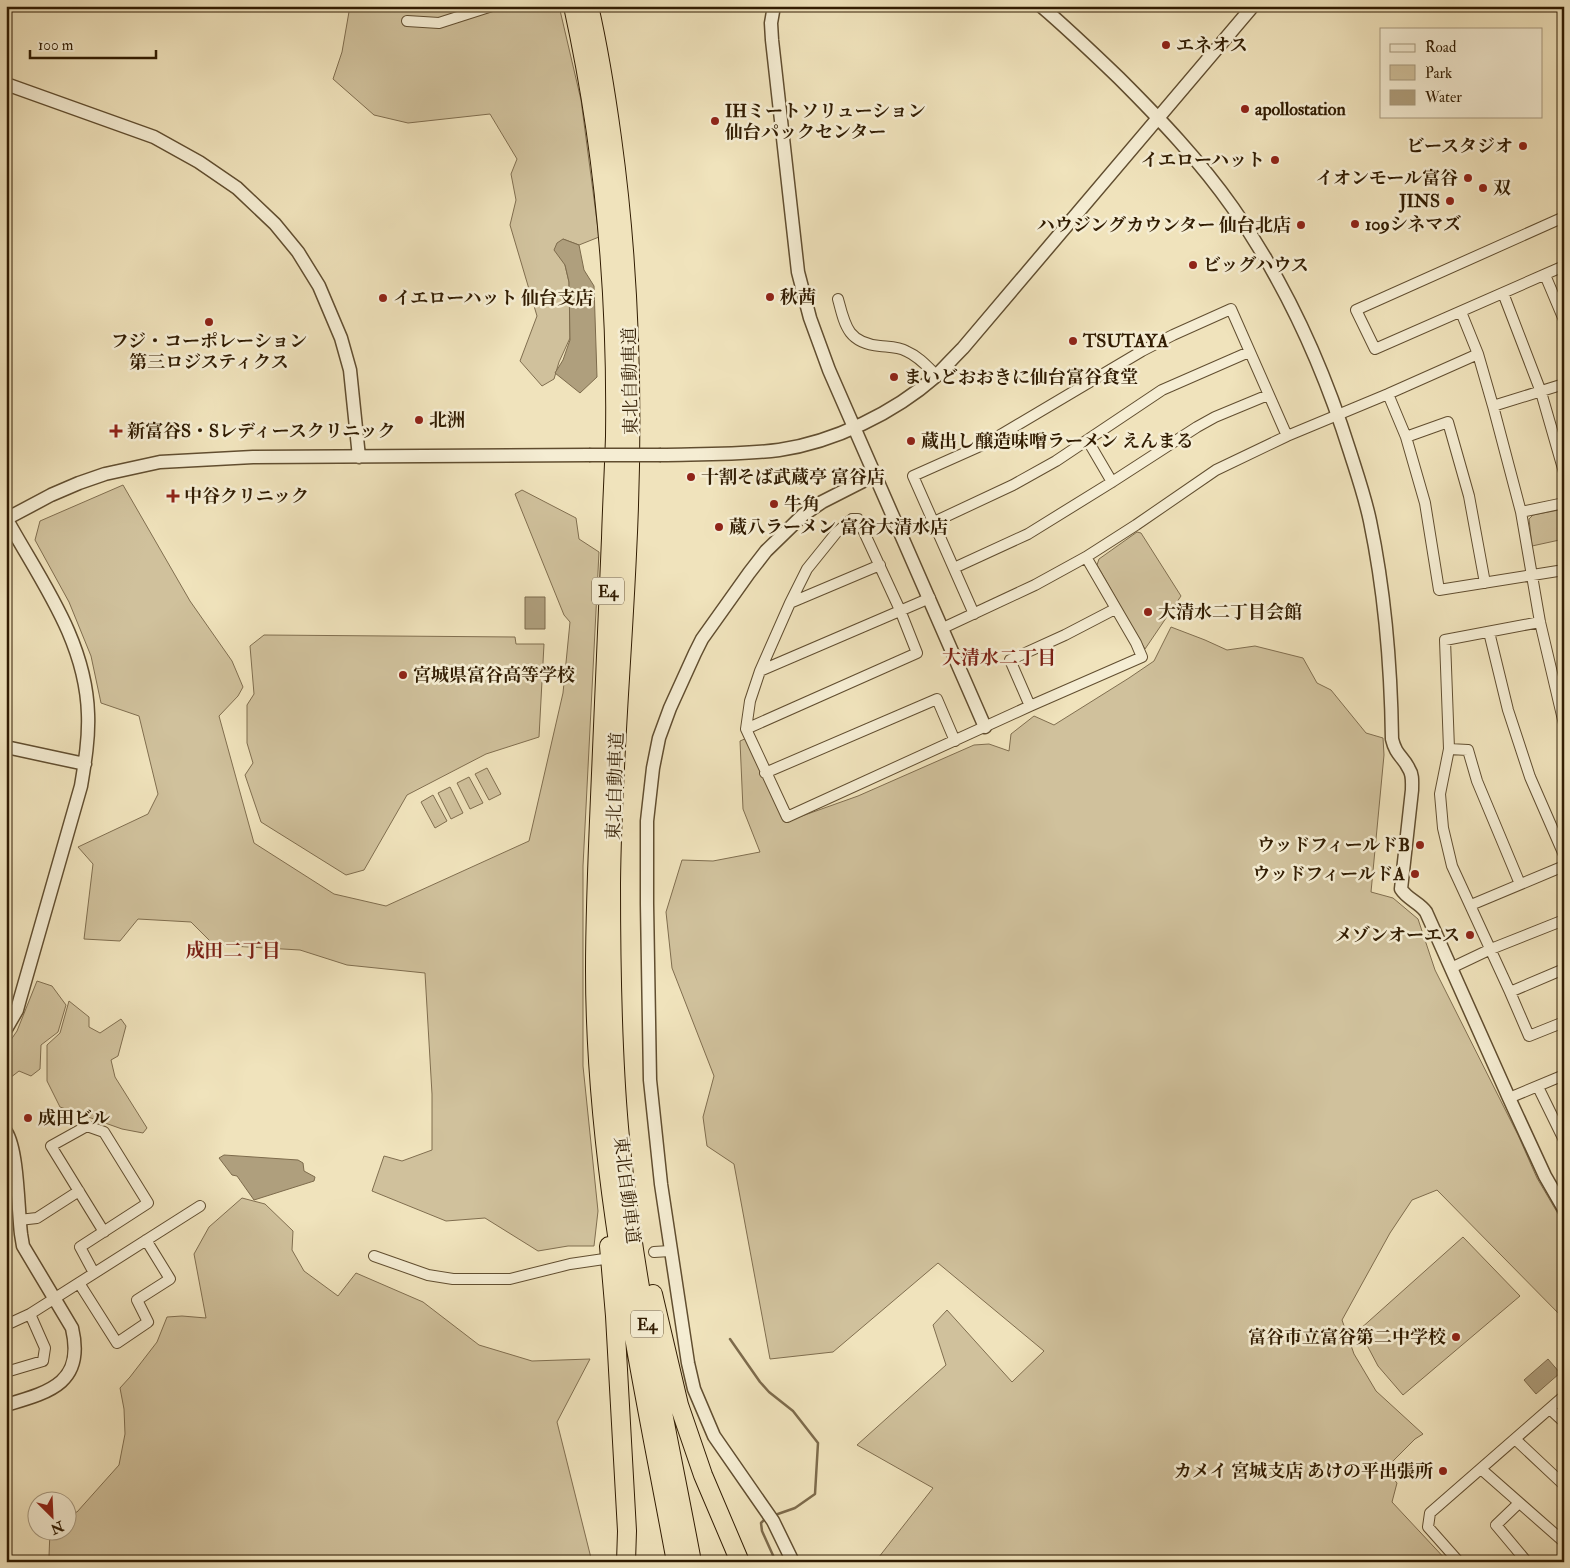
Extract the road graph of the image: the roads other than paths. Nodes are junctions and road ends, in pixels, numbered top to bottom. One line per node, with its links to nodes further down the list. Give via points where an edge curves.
1 (492, 6): 7 (street, via 439,23)
2 (573, 6): 80 (highway, 東北自動車道 / E4, via 602,172 613,332 615,435 596,878 595,973 599,1079)
3 (589, 6): 74 (highway, 東北自動車道 / E4, via 606,91 617,176 629,332 628,541 611,880)
4 (774, 6): 26 (street, via 772,40 798,272 815,335)
5 (1041, 6): 9 (street)
6 (1253, 6): 9 (street)
7 (407, 21)
8 (6, 84): 30 (street, via 154,137 200,162 237,188 275,224 298,252 318,286 341,338 350,370)
9 (1159, 118): 19 (street); 25 (street, via 1201,166 1262,252 1289,300)
10 (1564, 217): 15 (street, via 1356,310 1376,349)
11 (1564, 266): 12 (street)
12 (1545, 275): 13 (street); 16 (street)
13 (1503, 294): 15 (street); 21 (street)
14 (838, 299): 19 (street, via 848,332 858,341 905,350 920,359)
15 (1461, 312): 18 (street)
16 (1564, 320)
17 (1249, 352): 23 (street); 29 (street, via 1162,390); 37 (street, via 1231,309 1142,351 987,443 913,476)
18 (1478, 354): 22 (street); 24 (street)
19 (936, 376): 26 (street, via 886,412)
20 (1564, 384): 21 (street)
21 (1541, 392): 24 (street); 31 (street)
22 (1388, 394): 25 (street); 28 (street)
23 (1268, 395): 27 (street); 33 (street, via 1207,421)
24 (1493, 406): 35 (street)
25 (1338, 415): 27 (street); 68 (street, via 1363,493 1379,568 1389,664 1392,739 1412,777 1401,889 1426,912)
26 (854, 427): 30 (street, bridge, via 780,450 723,454); 32 (street)
27 (1287, 436): 38 (street, via 1216,470)
28 (1406, 437): 43 (street, via 1425,503 1439,590); 43 (street, via 1448,422 1469,496)
29 (1088, 441): 33 (street); 37 (street, via 1013,485)
30 (360, 457): 36 (street, via 253,457 160,462 79,482)
31 (1564, 472)
32 (875, 475): 44 (street); 87 (street, via 810,511 766,551 694,653 659,738 647,821 647,904 652,1099)
33 (1112, 482): 40 (street, via 1028,534)
34 (1564, 503): 35 (street)
35 (1521, 512): 42 (street)
36 (6, 519): 60 (street, via 57,606 80,662 88,712)
37 (934, 522): 40 (street)
38 (1086, 557): 46 (street); 48 (street)
39 (880, 565): 45 (street); 45 (street, via 858,519 852,519 819,552); 47 (street)
40 (954, 568): 48 (street)
41 (1564, 570): 42 (street)
42 (1531, 575): 43 (street); 49 (street)
43 (1485, 582)
44 (930, 598): 47 (street); 50 (street)
45 (790, 603): 52 (street)
46 (1115, 609): 53 (street, via 1010,660); 53 (street, via 1142,657)
47 (900, 610): 52 (street); 56 (street, via 917,653)
48 (974, 614): 50 (street)
49 (1540, 622): 51 (street); 54 (street)
50 (943, 628): 55 (street)
51 (1489, 632): 59 (street, via 1446,640); 62 (street, via 1524,760)
52 (760, 671): 56 (street)
53 (1030, 706): 55 (street)
54 (1564, 724)
55 (985, 727): 57 (street)
56 (746, 729): 61 (street)
57 (955, 741): 61 (street, via 937,699); 61 (street, via 788,817)
58 (6, 747): 60 (street)
59 (1449, 749): 64 (street, via 1468,750 1477,781); 65 (street, via 1440,794 1443,828 1452,866)
60 (85, 764): 72 (street, via 20,999)
61 (765, 773)
62 (1564, 855)
63 (1564, 866): 64 (street)
64 (1520, 884): 65 (street)
65 (1471, 905): 67 (street)
66 (1564, 920): 67 (street)
67 (1491, 949): 68 (street); 70 (street)
68 (1451, 968): 76 (street)
69 (1564, 969): 70 (street)
70 (1510, 992): 71 (street, via 1529,1036)
71 (1564, 1022)
72 (6, 1029)
73 (1564, 1076): 75 (street)
74 (616, 1084): 108 (highway, 東北自動車道 / E4, via 640,1289); 109 (highway, via 651,1286 679,1405 703,1476)
75 (1538, 1087): 76 (street); 78 (street)
76 (1508, 1098): 83 (street)
77 (6, 1132): 79 (street, via 13,1151)
78 (1564, 1140)
79 (11, 1174): 84 (street)
80 (609, 1178): 106 (highway, via 608,1229 628,1531); 107 (highway, 東北自動車道 / E4, via 629,1308)
81 (79, 1191): 84 (street, via 37,1218); 85 (street); 85 (street, via 51,1146 87,1126 104,1132 148,1203)
82 (200, 1206): 86 (street)
83 (1564, 1209)
84 (19, 1220): 93 (street, via 23,1246)
85 (104, 1232): 91 (street, via 80,1247)
86 (146, 1240): 91 (street); 92 (street, via 170,1279 137,1300 148,1322 117,1344)
87 (670, 1251): 88 (street); 110 (street, via 694,1389 714,1436 770,1517)
88 (654, 1252)
89 (374, 1256): 90 (street, via 428,1275 453,1279 510,1279)
90 (604, 1259)
91 (94, 1273): 92 (street)
92 (79, 1283): 93 (street)
93 (54, 1298): 94 (street); 98 (street, via 72,1328 76,1342 73,1365 52,1389)
94 (30, 1314): 95 (street); 96 (street, via 45,1348 43,1361)
95 (6, 1325)
96 (6, 1372)
97 (1564, 1396): 99 (street)
98 (6, 1405)
99 (1550, 1409): 100 (street); 101 (street)
100 (1564, 1422)
101 (1515, 1439): 102 (street); 103 (street)
102 (1481, 1469): 104 (street); 111 (street, via 1430,1513 1428,1527)
103 (1564, 1485)
104 (1519, 1503): 105 (street); 112 (street, via 1496,1525)
105 (1564, 1542)
106 (626, 1562)
107 (676, 1562)
108 (692, 1562)
109 (740, 1562)
110 (794, 1562)
111 (1459, 1562)
112 (1527, 1562)

